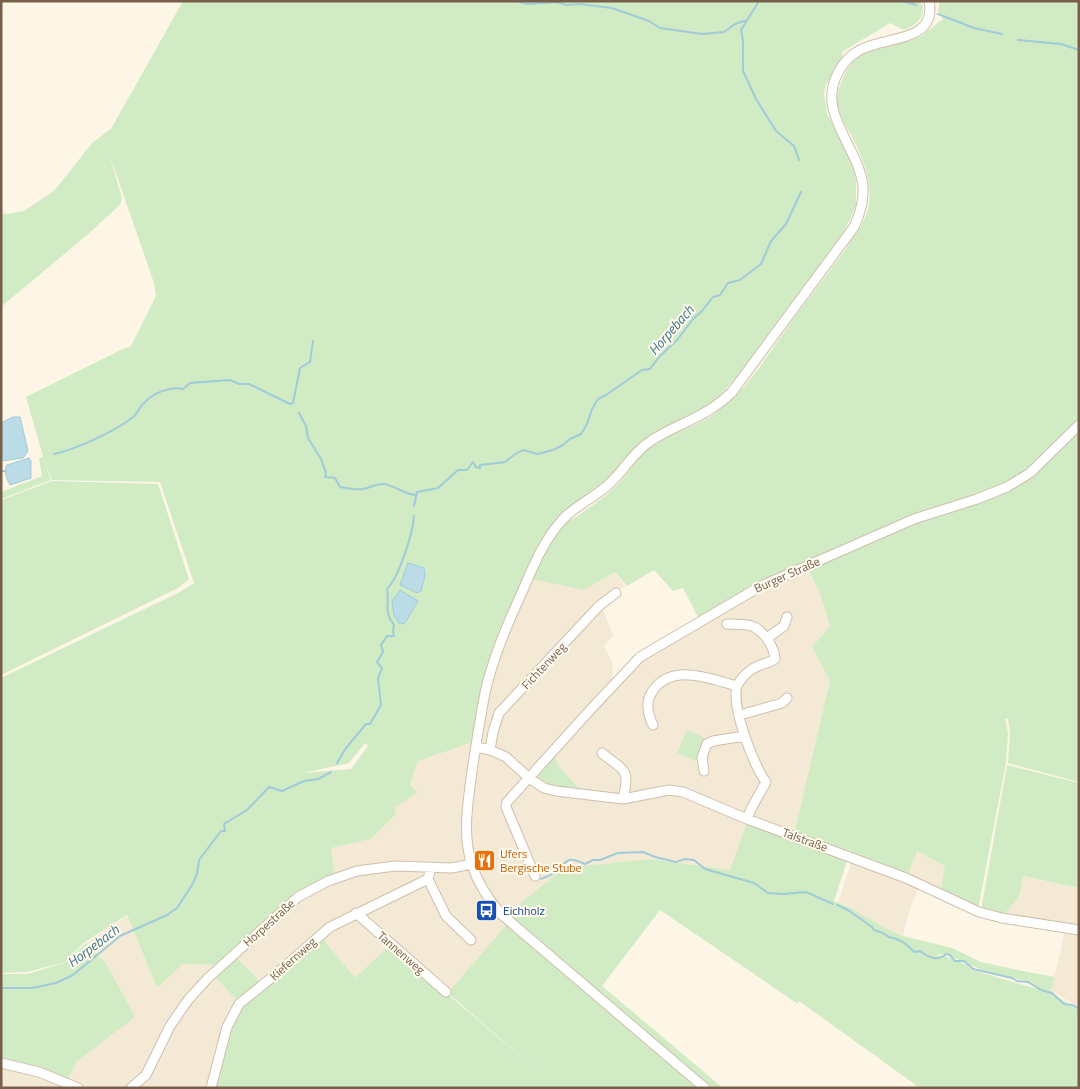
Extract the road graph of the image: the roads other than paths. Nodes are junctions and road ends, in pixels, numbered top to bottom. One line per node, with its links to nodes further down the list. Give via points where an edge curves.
1 (929, 1): 12 (street, via 930,17 921,30 858,51 845,62 831,90 832,104 862,180 862,206 854,227 728,396 704,414 651,441 606,486 558,526 538,558 503,636 486,692)
2 (1079, 425): 16 (street, Burger Straße, via 1030,473 1007,487 914,519 761,586 640,657)
3 (616, 593): 13 (street, Fichtenweg, via 599,606 499,713)
4 (787, 617): 6 (street, via 784,626)
5 (727, 624): 6 (street, via 752,626)
6 (767, 638): 7 (street, via 775,659 751,670)
7 (737, 686): 9 (street); 10 (street, via 695,676 670,676 656,686 648,701)
8 (787, 698): 9 (street, via 782,703)
9 (740, 715): 11 (street)
10 (653, 725)
11 (745, 736): 15 (street, via 707,744 702,757); 18 (street, via 753,761 766,782)
12 (476, 747): 13 (street, Talstraße); 19 (street, via 468,806)
13 (490, 750): 16 (street, Talstraße, via 506,757)
14 (602, 753): 17 (street, via 626,773)
15 (704, 771)
16 (529, 778): 17 (street, Talstraße, via 556,792); 21 (street, via 506,807)
17 (623, 799): 18 (street, Talstraße, via 669,790 683,792)
18 (748, 819): 24 (street, Talstraße, via 906,878 979,912)
19 (471, 864): 20 (street, Horpestraße); 32 (street, via 485,893 501,914)
20 (431, 868): 22 (street); 30 (street, Horpestraße, via 395,866 357,871 328,881 298,897 188,1000 170,1026 146,1075)
21 (535, 876)
22 (428, 879): 23 (street, Kiefernweg); 25 (street, via 446,916)
23 (356, 913): 26 (street, Tannenweg); 31 (street, Kiefernweg, via 330,927 239,1004 227,1027)
24 (1079, 930)
25 (471, 940)
26 (446, 992)
27 (1, 1062): 28 (street, via 39,1072)
28 (67, 1085): 29 (street)
29 (78, 1088)
30 (131, 1088)
31 (211, 1088)
32 (705, 1088)

